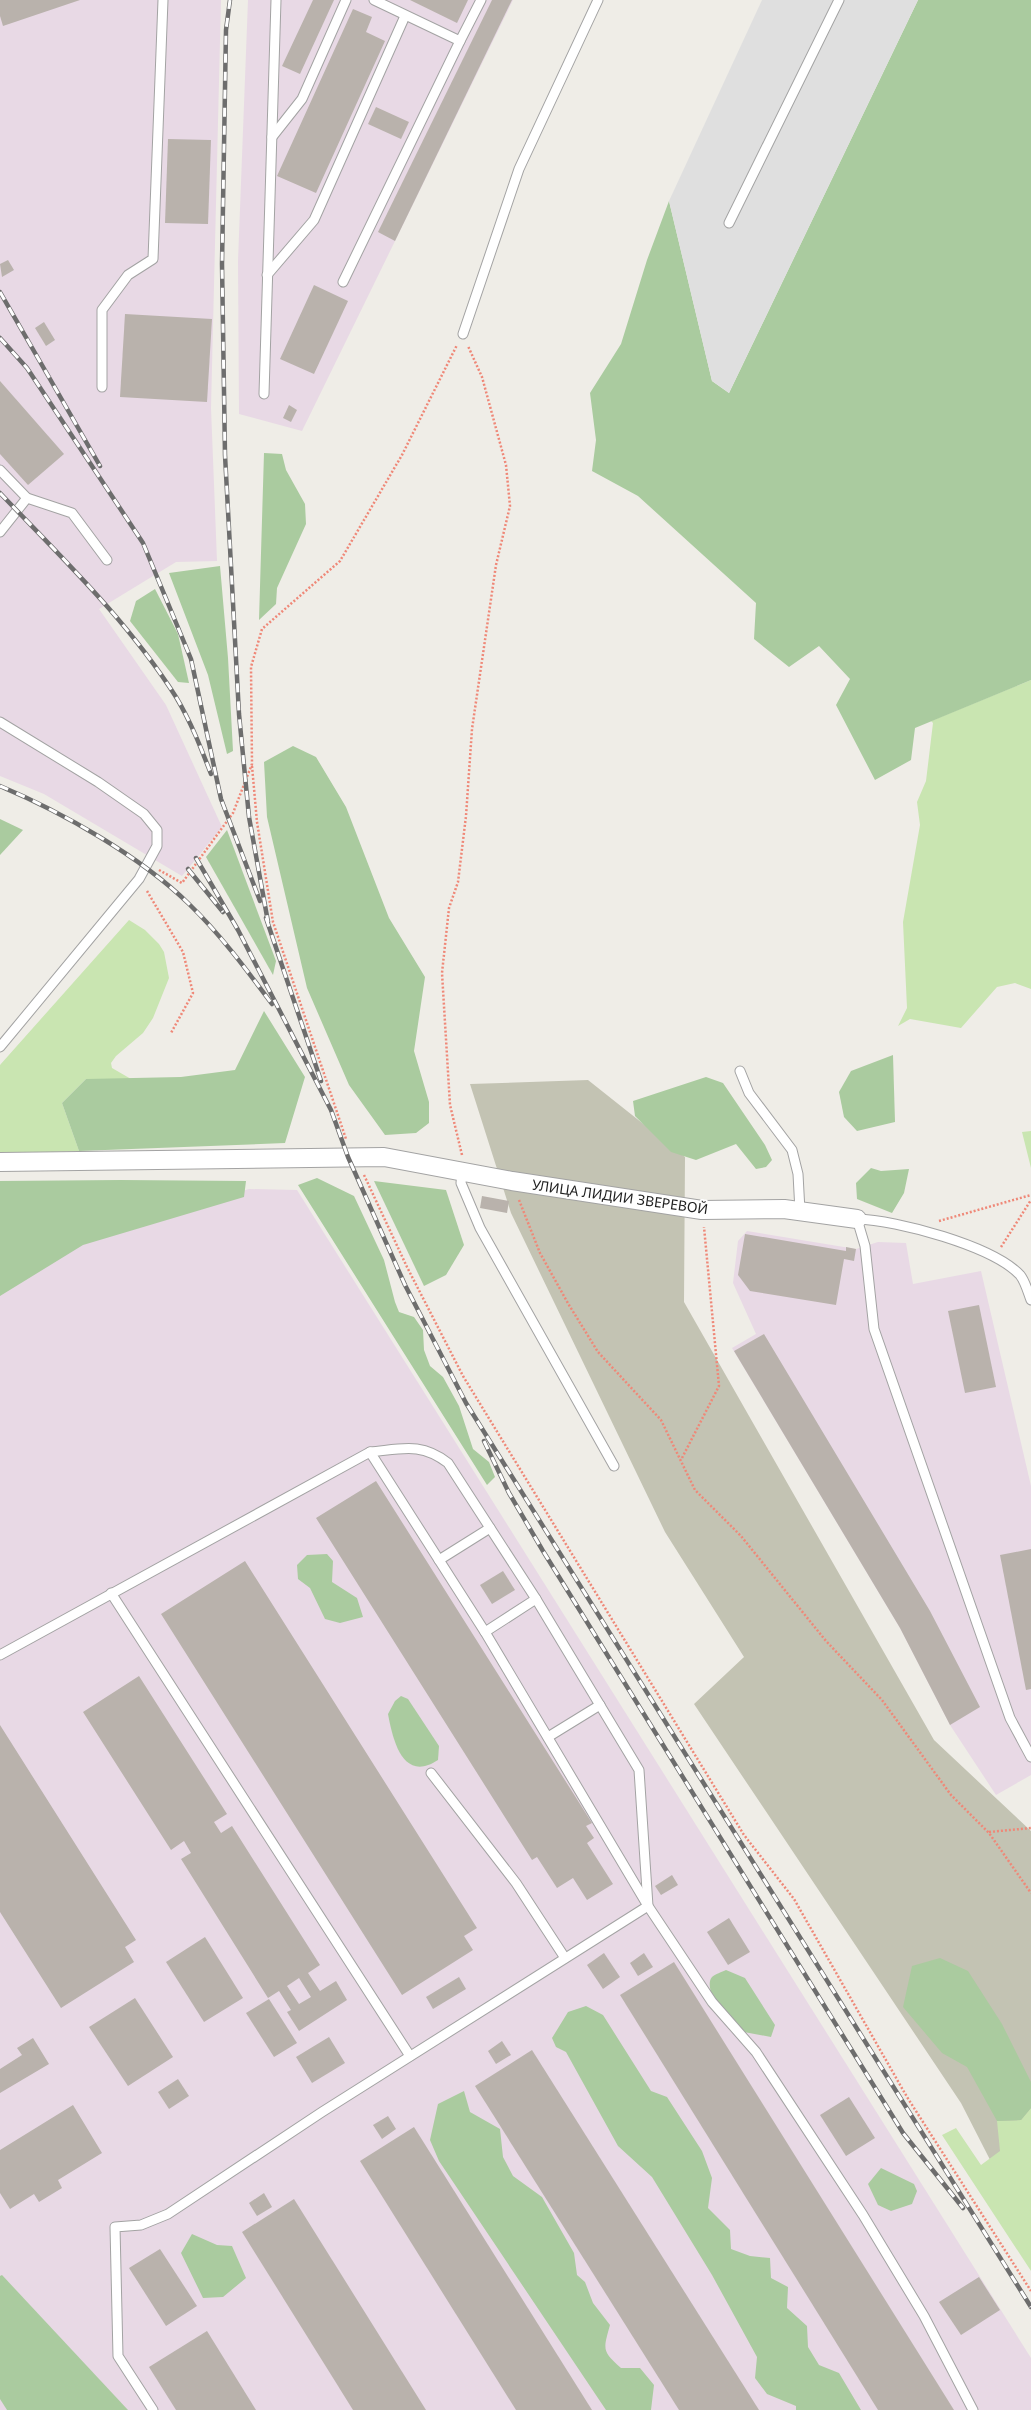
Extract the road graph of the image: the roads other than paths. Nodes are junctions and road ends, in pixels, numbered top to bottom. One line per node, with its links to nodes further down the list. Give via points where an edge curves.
1 (163, 0): 15 (lane, via 153,259 128,275 102,310)
2 (276, 0): 10 (lane)
3 (346, 0): 10 (lane, via 302,99)
4 (374, 0): 8 (lane)
5 (481, 0): 9 (lane)
6 (598, 0): 14 (lane, via 520,169)
7 (839, 0): 11 (lane)
8 (405, 16): 9 (lane); 12 (lane, via 314,220)
9 (460, 41): 13 (lane)
10 (272, 137): 12 (lane)
11 (729, 223)
12 (267, 275): 16 (lane)
13 (343, 282)
14 (463, 334)
15 (102, 387)
16 (264, 394)
17 (0, 470): 18 (lane)
18 (27, 498): 19 (lane); 20 (lane, via 72,514)
19 (0, 532)
20 (107, 560)
21 (0, 722): 22 (lane, via 98,782 144,814 157,830 157,846 140,879)
22 (0, 1047)
23 (740, 1071): 26 (lane, via 749,1093 792,1150 798,1174)
24 (0, 1162): 25 (street, УЛИЦА ЛИДИИ ЗВЕРЕВОЙ, via 354,1156 384,1157)
25 (462, 1172): 26 (street, УЛИЦА ЛИДИИ ЗВЕРЕВОЙ, via 702,1210); 30 (lane, via 461,1183 480,1228)
26 (800, 1211): 27 (street, УЛИЦА ЛИДИИ ЗВЕРЕВОЙ)
27 (857, 1219): 28 (lane, via 877,1220 926,1230 994,1257 1020,1275); 39 (lane, via 865,1246 874,1329 1010,1718)
28 (1031, 1300)
29 (370, 1452): 31 (lane, via 420,1448 436,1454 448,1463); 32 (lane); 33 (lane)
30 (614, 1466)
31 (490, 1528): 32 (lane); 34 (lane)
32 (439, 1560): 35 (lane)
33 (111, 1593): 36 (lane); 43 (lane)
34 (536, 1599): 35 (lane); 37 (lane)
35 (485, 1632): 38 (lane)
36 (0, 1655)
37 (600, 1705): 38 (lane); 41 (lane, via 639,1770)
38 (548, 1737): 41 (lane)
39 (1031, 1757)
40 (431, 1773): 42 (lane, via 516,1883)
41 (648, 1906): 42 (lane); 45 (lane, via 712,2002 756,2052 863,2215 924,2316)
42 (565, 1958): 43 (lane)
43 (410, 2056): 44 (lane, via 168,2214 141,2225 116,2227 118,2356)
44 (153, 2410)
45 (973, 2410)

